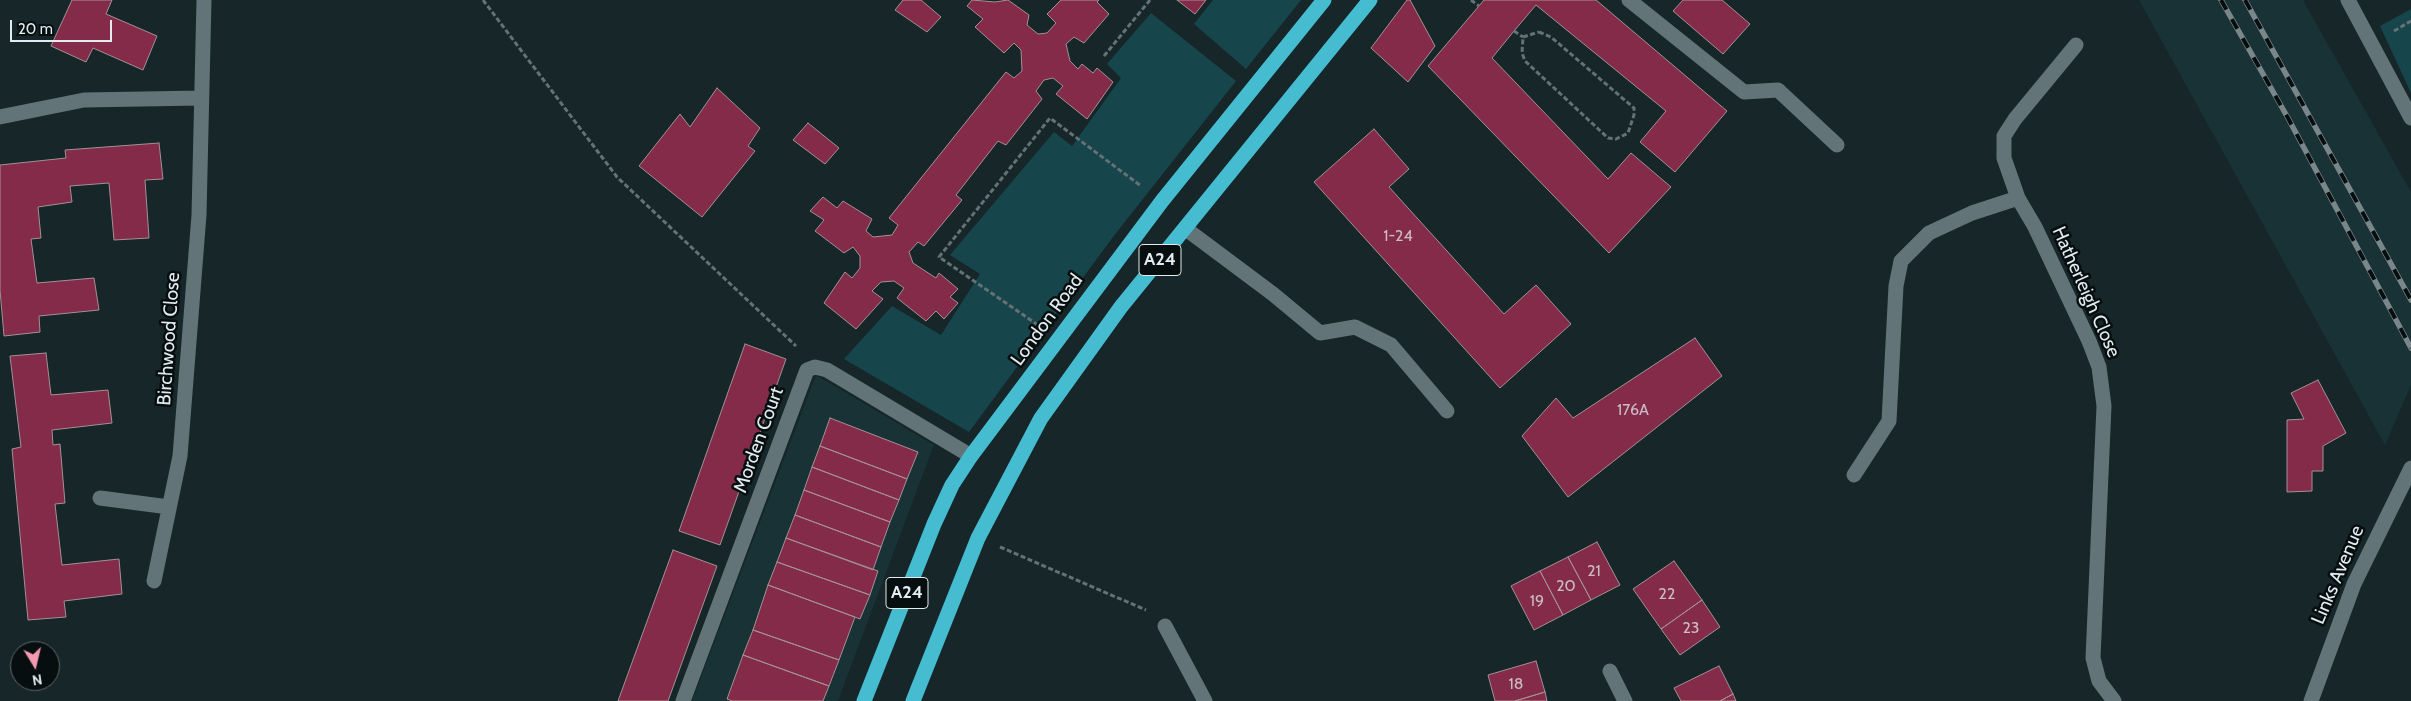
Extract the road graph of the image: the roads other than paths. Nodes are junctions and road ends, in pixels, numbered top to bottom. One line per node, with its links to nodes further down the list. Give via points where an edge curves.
1 (204, 0): 7 (street, Birchwood Close)
2 (1324, 0): 14 (highway, London Road / A24, via 1162,201)
3 (1370, 0): 12 (highway, A24)
4 (1629, 0): 10 (street, via 1744,92 1778,90)
5 (2348, 0): 9 (street)
6 (2076, 45): 11 (street, Hatherleigh Close, via 2004,136 2004,158)
7 (201, 98): 8 (street, via 84,100); 18 (street, Birchwood Close, via 199,215 180,456)
8 (0, 117)
9 (2411, 118)
10 (1837, 145)
11 (2018, 198): 16 (street, via 1972,213 1929,233 1901,260 1896,286 1889,421); 27 (street, Hatherleigh Close, via 2035,227 2099,367 2104,406 2093,658 2099,681)
12 (1186, 230): 13 (street, via 1320,333 1355,327 1391,345); 24 (highway, A24, via 1114,316 1041,418 978,538)
13 (1447, 411)
14 (971, 456): 22 (street, Morden Court, via 827,370 816,367 807,370); 23 (highway, London Road / A24, via 934,524)
15 (2411, 468): 28 (street, Links Avenue, via 2354,584)
16 (1854, 475)
17 (100, 498): 18 (street)
18 (169, 508): 19 (street, Birchwood Close)
19 (154, 581)
20 (1164, 626): 25 (street)
21 (1610, 671): 26 (street)
22 (683, 701)
23 (864, 701)
24 (914, 701)
25 (1205, 701)
26 (1625, 701)
27 (2114, 701)
28 (2311, 701)

